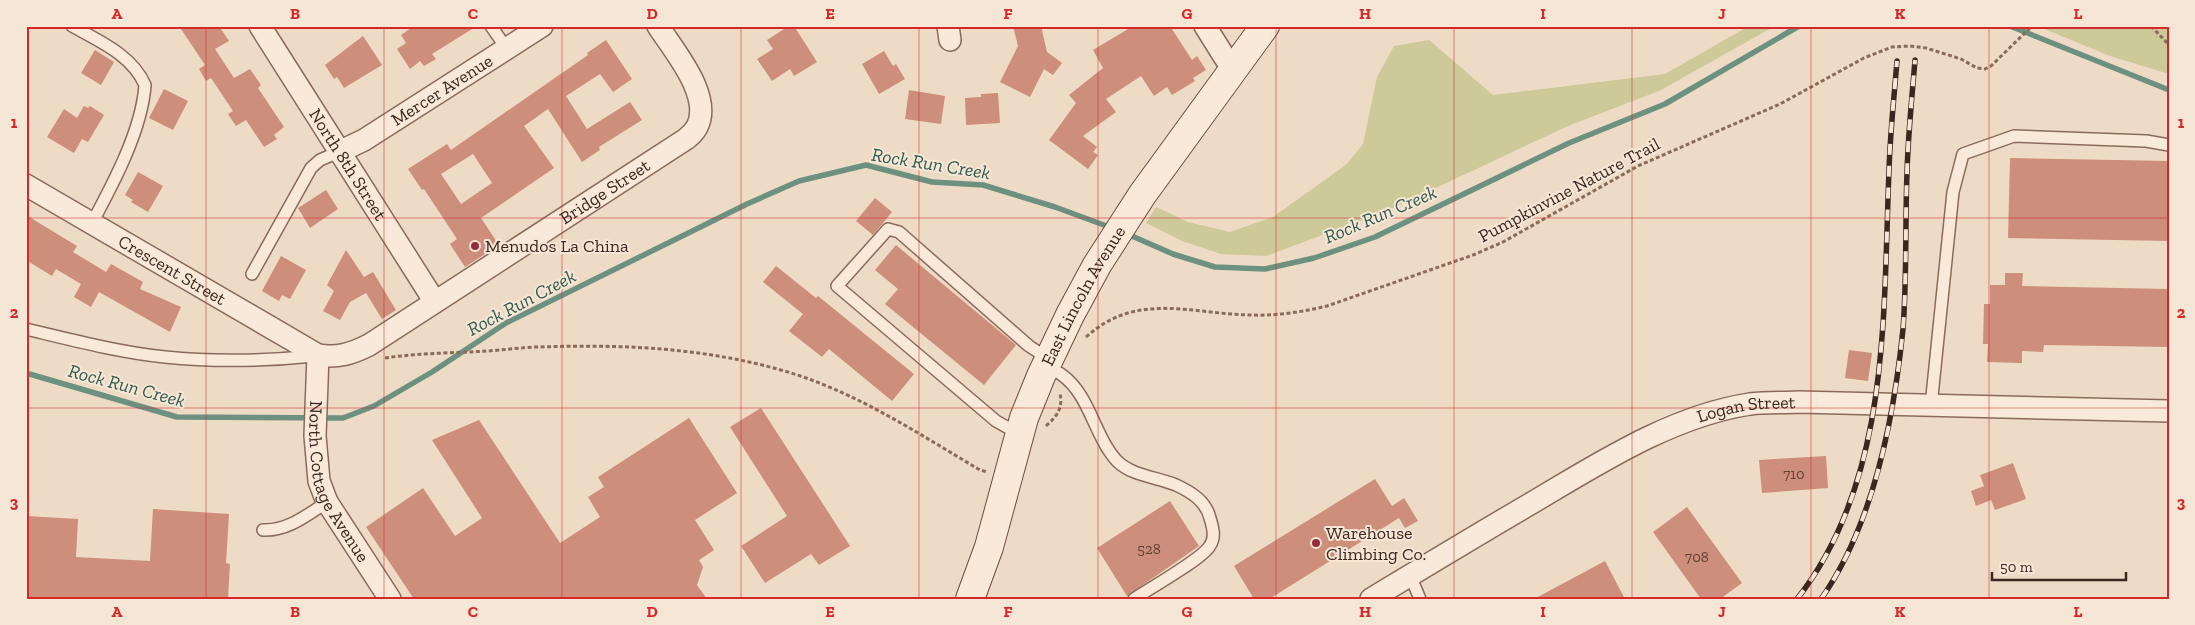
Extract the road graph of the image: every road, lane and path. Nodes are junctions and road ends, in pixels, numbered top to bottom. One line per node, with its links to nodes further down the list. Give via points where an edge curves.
1 (72, 26): 16 (lane, via 129,61 145,85 122,165)
2 (260, 26): 14 (street, North 8th Street)
3 (491, 26): 11 (lane)
4 (542, 26): 11 (street, Mercer Avenue)
5 (658, 26): 18 (street, Bridge Street, via 697,89 700,100 697,127 674,149)
6 (1205, 26): 12 (street)
7 (1265, 26): 12 (main road, East Lincoln Avenue)
8 (2032, 26): 19 (path, Pumpkinvine Nature Trail, via 1985,69 1926,48 1910,46 1892,47 1864,58 1780,104 1638,166 1503,242 1327,306 1302,312 1250,315 1164,307)
9 (2151, 26): 10 (path)
10 (2169, 45)
11 (507, 49): 14 (street, Mercer Avenue, via 364,140)
12 (1232, 69): 23 (main road, East Lincoln Avenue, via 1142,195 1097,265)
13 (2169, 145): 24 (lane, via 2146,141 2014,136 1963,154 1953,192)
14 (341, 151): 17 (lane, via 320,160 311,168); 18 (street, North 8th Street)
15 (26, 185): 16 (street, Crescent Street)
16 (92, 223): 21 (street, Crescent Street)
17 (252, 274)
18 (435, 302): 21 (street, Bridge Street, via 350,354)
19 (1141, 309)
20 (26, 329): 21 (lane, via 165,357 292,358)
21 (318, 355): 28 (street, North Cottage Avenue, via 315,436 319,481)
22 (426, 355): 27 (path, via 538,347 612,346 670,348 728,356 793,374 880,410)
23 (1047, 362): 26 (main road, East Lincoln Avenue); 26 (lane, via 899,232 888,229 837,286 996,421); 33 (lane, via 1079,393 1101,438 1117,461 1130,471 1192,494 1200,499 1209,514 1214,534 1209,547)
24 (1932, 406): 25 (street, Logan Street); 30 (street, Logan Street, via 1800,402 1751,404 1694,419 1630,447)
25 (2169, 410)
26 (1019, 434): 32 (main road, East Lincoln Avenue, via 989,547)
27 (980, 470)
28 (328, 502): 29 (lane, via 288,526); 31 (street, North Cottage Avenue)
29 (263, 530)
30 (1410, 576): 34 (street, Logan Street); 35 (lane)
31 (390, 599)
32 (970, 599)
33 (1134, 599)
34 (1371, 599)
35 (1420, 599)

